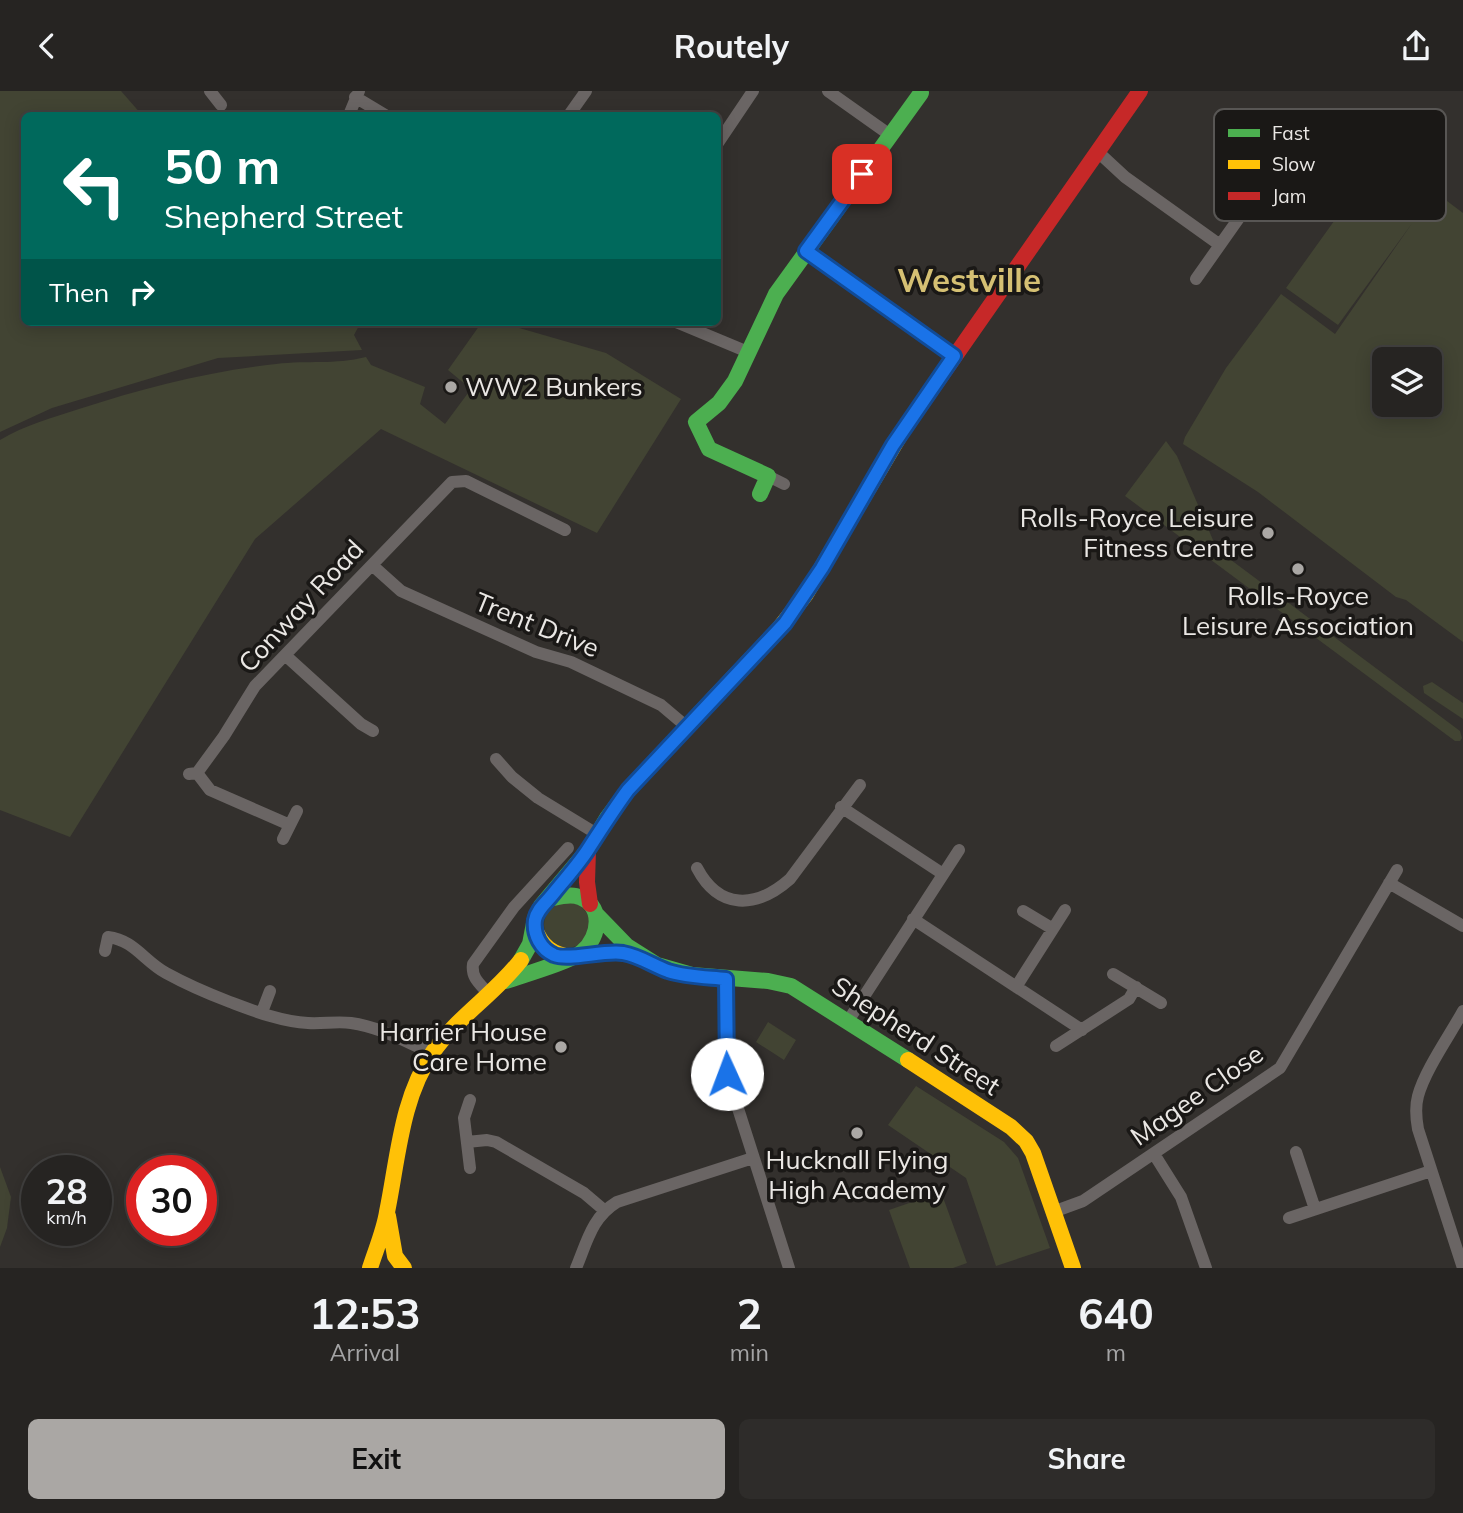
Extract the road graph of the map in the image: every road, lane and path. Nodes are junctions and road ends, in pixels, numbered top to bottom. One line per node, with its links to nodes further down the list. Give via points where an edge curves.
1 (210, 91): 8 (street)
2 (586, 91): 11 (street)
3 (753, 91): 13 (street)
4 (828, 91): 12 (street)
5 (1135, 92): 14 (main road)
6 (924, 93): 12 (main road)
7 (357, 94): 9 (street); 10 (street)
8 (221, 105)
9 (350, 112)
10 (380, 112)
11 (571, 112)
12 (890, 135): 17 (main road)
13 (721, 139)
14 (1098, 152): 16 (street, via 1125,177); 21 (main road)
15 (1237, 221): 16 (street)
16 (1220, 245): 18 (street)
17 (806, 251): 20 (main road, via 776,294); 21 (street)
18 (1196, 279)
19 (686, 326): 20 (street)
20 (748, 352): 22 (main road, via 719,403 696,422 709,449)
21 (954, 356): 28 (main road, via 883,460 806,594)
22 (768, 476): 23 (street); 24 (main road)
23 (784, 484)
24 (760, 494)
25 (565, 530): 26 (street, Conway Road, via 466,481 452,482)
26 (372, 565): 27 (street, Conway Road); 28 (street, Trent Drive, via 401,591 536,652 571,662 661,705)
27 (285, 655): 29 (street); 34 (street, Conway Road, via 255,685 225,736 193,773 210,790)
28 (687, 727): 35 (main road, via 628,790)
29 (373, 731)
30 (496, 759): 35 (street, via 538,798)
31 (860, 785): 32 (street)
32 (841, 807): 40 (street, via 790,880 760,899 740,902 719,895 705,884); 42 (street)
33 (297, 811): 34 (street)
34 (290, 825): 36 (street)
35 (597, 834): 38 (main road)
36 (283, 839)
37 (568, 848): 61 (street, via 514,907 473,964 475,979)
38 (588, 850): 44 (main road); 45 (main road, via 587,882)
39 (959, 850): 42 (street)
40 (697, 868)
41 (1397, 870): 43 (street, Magee Close)
42 (943, 874): 48 (street)
43 (1389, 883): 49 (street); 72 (street, Magee Close, via 1280,1068)
44 (549, 899): 45 (main road, via 571,894); 50 (main road, via 535,918)
45 (593, 909): 53 (main road, via 597,936); 54 (main road, Shepherd Street, via 615,936)
46 (1065, 910): 51 (street)
47 (1023, 911): 51 (street)
48 (914, 919): 58 (street); 65 (street)
49 (1463, 926)
50 (535, 929): 53 (main road, via 544,949 556,956); 57 (main road)
51 (1053, 929): 58 (street)
52 (105, 951): 64 (street, via 108,937 127,942 167,974)
53 (575, 956): 54 (street, Shepherd Street, via 621,953); 57 (main road)
54 (642, 958): 56 (main road, Shepherd Street, via 666,970)
55 (1113, 974): 59 (street)
56 (726, 979): 65 (main road, Shepherd Street, via 785,983); 73 (street, via 727,1074)
57 (504, 982): 61 (main road)
58 (1016, 987): 66 (street)
59 (1136, 988): 62 (street); 66 (street, via 1129,999)
60 (270, 991): 64 (street)
61 (489, 993): 68 (main road)
62 (1161, 1003)
63 (1463, 1011): 75 (street, via 1418,1094 1418,1129)
64 (262, 1013): 68 (street, via 309,1023 352,1023)
65 (848, 1021): 78 (main road, Shepherd Street, via 1019,1134 1033,1153)
66 (1082, 1030): 67 (street)
67 (1056, 1046)
68 (432, 1053): 79 (main road, via 406,1114)
69 (470, 1100): 70 (street, via 464,1118)
70 (467, 1142): 74 (street); 77 (street, via 496,1142 584,1193)
71 (1296, 1152): 76 (street)
72 (1154, 1154): 78 (street, Magee Close, via 1083,1201); 86 (street, via 1181,1196)
73 (753, 1158): 77 (street); 84 (street)
74 (470, 1168)
75 (1431, 1171): 76 (street); 87 (street)
76 (1315, 1209): 80 (street)
77 (604, 1210): 83 (street)
78 (1054, 1212): 85 (main road, Shepherd Street)
79 (387, 1214): 81 (main road); 82 (main road, via 396,1256)
80 (1289, 1218)
81 (370, 1268)
82 (404, 1268)
83 (576, 1268)
84 (789, 1268)
85 (1073, 1268)
86 (1206, 1268)
87 (1463, 1268)

